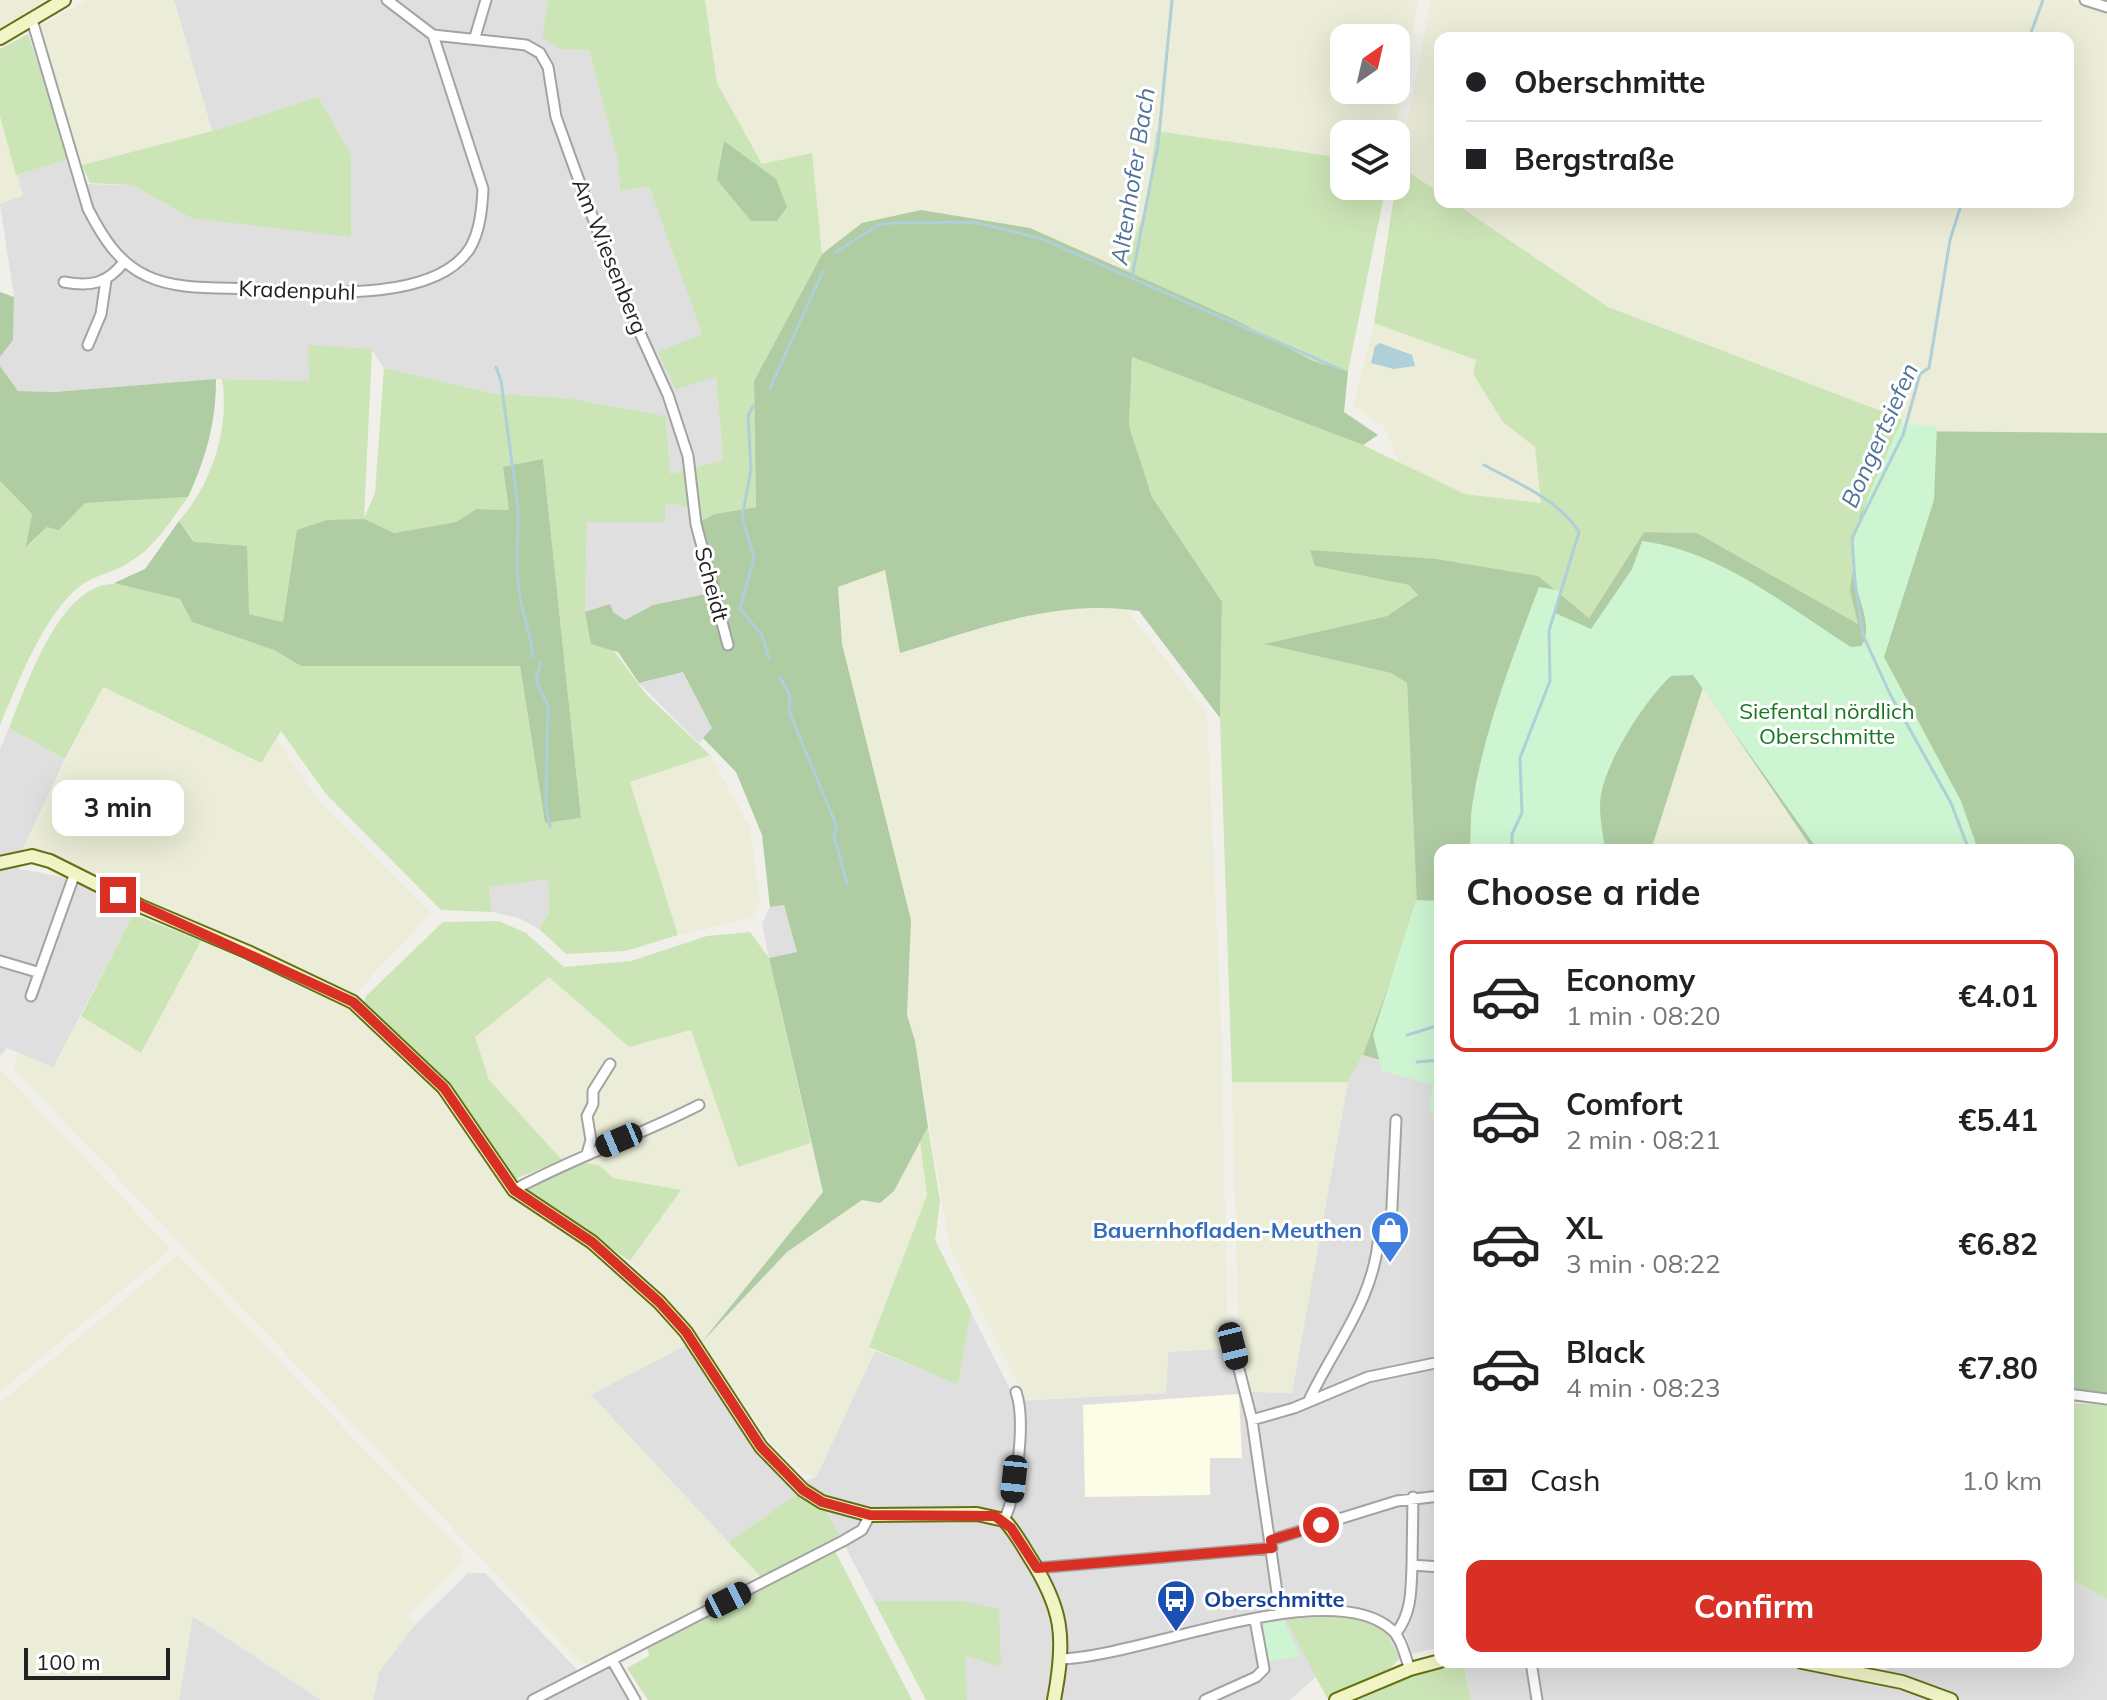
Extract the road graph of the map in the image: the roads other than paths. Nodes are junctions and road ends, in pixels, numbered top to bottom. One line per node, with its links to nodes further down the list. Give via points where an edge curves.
1 (64, 0): 6 (street)
2 (387, 0): 7 (street)
3 (486, 0): 8 (street)
4 (2085, 0): 5 (street)
5 (2107, 7)
6 (32, 20): 9 (street); 10 (street, Kradenpuhl, via 88,209)
7 (433, 35): 8 (street, Am Wiesenberg); 10 (street, Kradenpuhl, via 483,189 482,214 469,249 449,268 428,278 351,295 200,287 149,277)
8 (475, 37): 14 (street, Am Wiesenberg, via 526,45 540,53 548,67 556,117 688,456)
9 (0, 38)
10 (124, 262): 11 (street)
11 (106, 280): 12 (street, via 87,285); 13 (street, via 101,314)
12 (64, 282)
13 (88, 345)
14 (696, 524): 15 (street, Scheidt)
15 (728, 645)
16 (0, 863): 17 (street, via 32,856)
17 (75, 873): 19 (street); 25 (street, via 353,1002 444,1088)
18 (0, 961): 19 (street)
19 (37, 972): 20 (street)
20 (31, 996)
21 (610, 1064): 24 (street, via 593,1091)
22 (699, 1105): 24 (street)
23 (1396, 1120): 30 (street, via 1391,1227 1379,1233 1374,1276 1364,1302)
24 (587, 1154): 25 (street)
25 (514, 1190): 35 (street, via 640,1282 686,1332 761,1447 803,1490 822,1502)
26 (1233, 1346): 32 (street)
27 (1434, 1363): 30 (street, via 1368,1377)
28 (1016, 1392): 36 (street, via 1020,1402 1012,1504)
29 (2074, 1395): 31 (street)
30 (1310, 1398): 32 (street)
31 (2107, 1399)
32 (1252, 1420): 37 (street)
33 (1434, 1496): 34 (street)
34 (1413, 1497): 37 (street); 38 (street)
35 (870, 1515): 36 (street, via 977,1514); 45 (street, via 862,1530)
36 (1004, 1520): 40 (street)
37 (1271, 1544): 40 (street); 41 (street)
38 (1412, 1565): 39 (street); 43 (street, via 1410,1600)
39 (1434, 1567)
40 (1037, 1568): 44 (street, via 1058,1608)
41 (1280, 1613): 42 (street); 43 (street, via 1341,1610 1364,1614)
42 (1255, 1620): 44 (street); 53 (street, via 1264,1669)
43 (1396, 1633): 49 (street)
44 (1059, 1659): 52 (street)
45 (612, 1660): 50 (street); 51 (street)
46 (1434, 1663): 49 (street)
47 (1532, 1668): 55 (street)
48 (1832, 1668): 56 (street, via 1902,1682)
49 (1410, 1669): 54 (street)
50 (533, 1700)
51 (635, 1700)
52 (1054, 1700)
53 (1205, 1700)
54 (1336, 1700)
55 (1537, 1700)
56 (1951, 1700)

